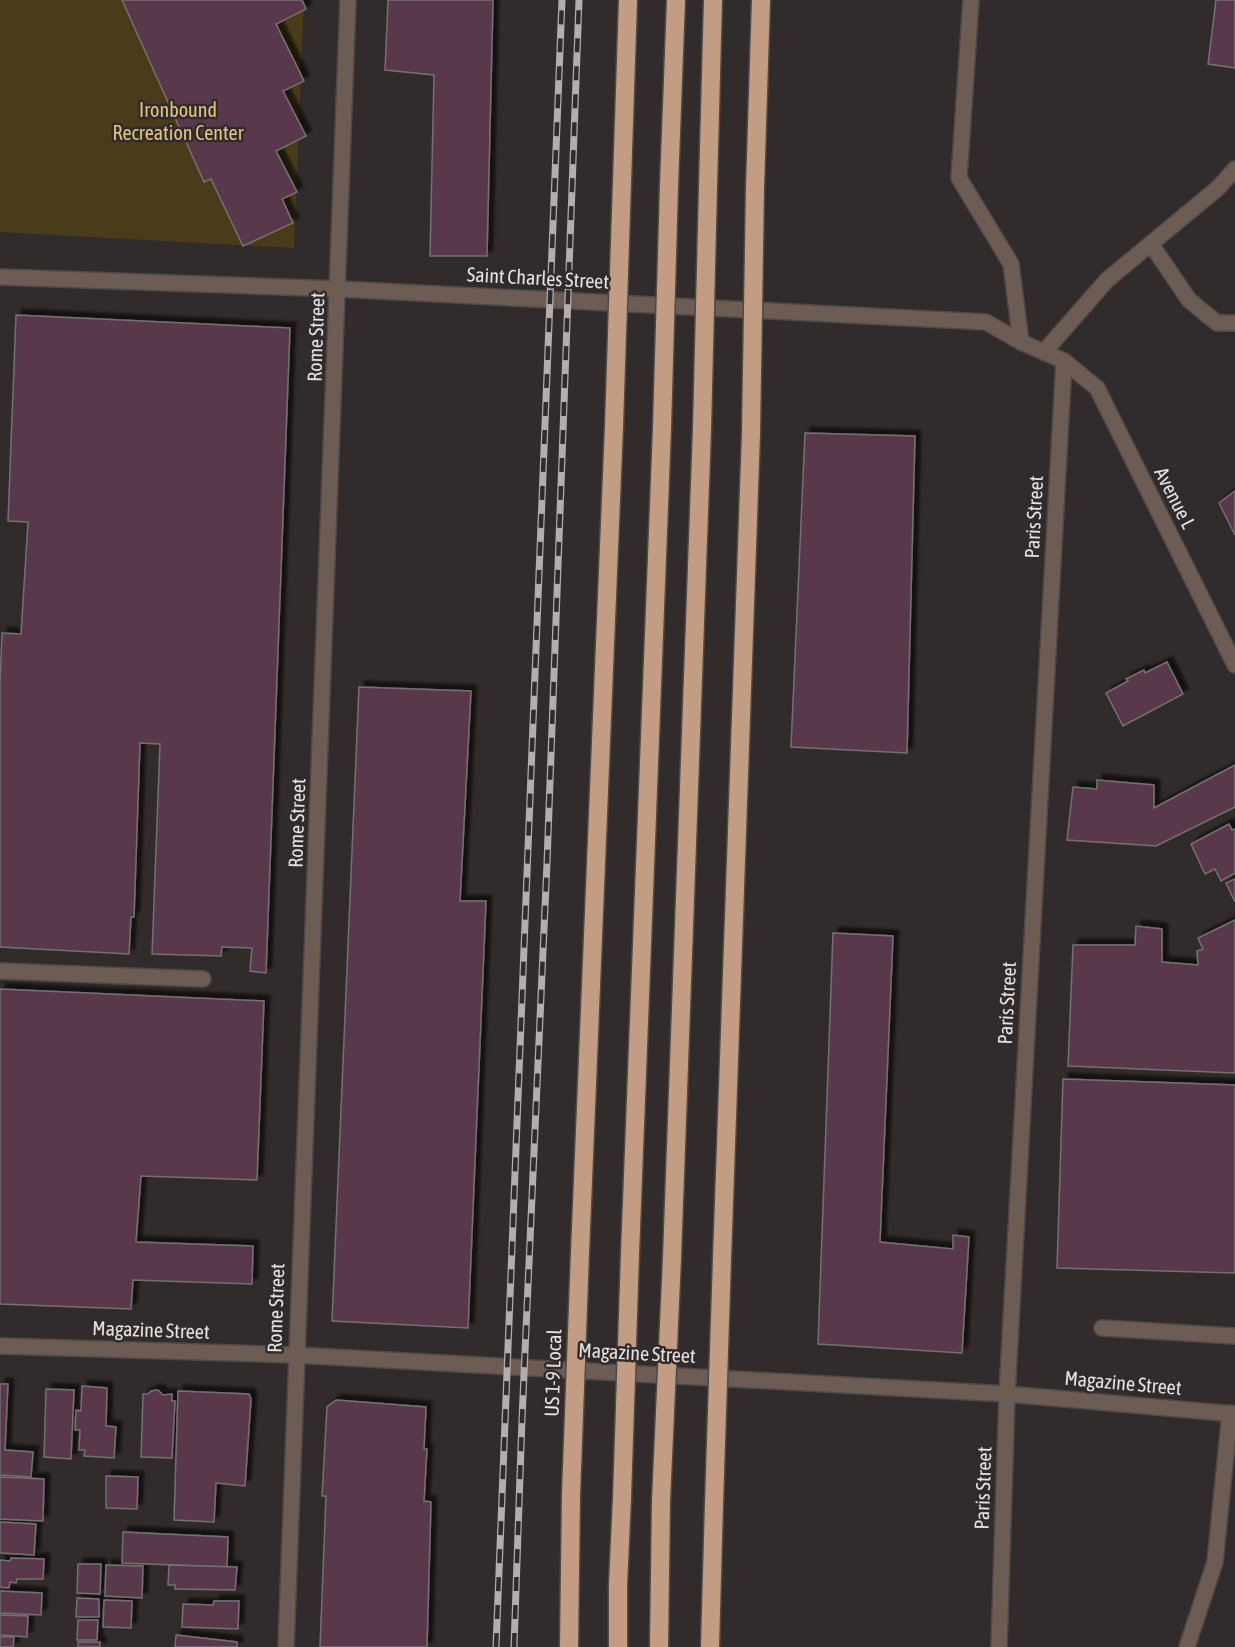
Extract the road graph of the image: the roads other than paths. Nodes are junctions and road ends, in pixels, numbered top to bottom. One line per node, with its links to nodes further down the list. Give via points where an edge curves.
1 (348, 0): 10 (street, Rome Street)
2 (628, 0): 26 (highway, US 1-9 Local, bridge, via 571,1495)
3 (676, 0): 27 (highway, bridge)
4 (713, 0): 28 (highway, bridge, via 702,429)
5 (761, 0): 24 (highway, bridge, via 752,433)
6 (971, 0): 12 (street, via 959,178 1011,264)
7 (1235, 169): 8 (street)
8 (1151, 244): 11 (street, via 1189,300 1217,323); 13 (street, via 1101,286)
9 (0, 277): 10 (street, Saint Charles Street)
10 (339, 289): 12 (street, Saint Charles Street, via 986,322); 21 (street, Rome Street)
11 (1235, 323)
12 (1021, 342): 13 (street, Saint Charles Street)
13 (1044, 352): 14 (street, Saint Charles Street)
14 (1064, 361): 15 (street, Avenue L, via 1097,388); 22 (street, Paris Street)
15 (1235, 665)
16 (0, 971): 17 (street)
17 (203, 979)
18 (1102, 1328): 19 (street)
19 (1235, 1336)
20 (0, 1346): 21 (street, Magazine Street)
21 (295, 1356): 22 (street, Magazine Street); 25 (street, Rome Street)
22 (1007, 1394): 23 (street, Magazine Street); 31 (street, Paris Street)
23 (1232, 1413): 32 (street, via 1215,1562)
24 (713, 1583): 29 (highway); 30 (highway)
25 (286, 1647)
26 (569, 1647)
27 (618, 1647)
28 (659, 1647)
29 (710, 1647)
30 (721, 1647)
31 (999, 1647)
32 (1187, 1647)

